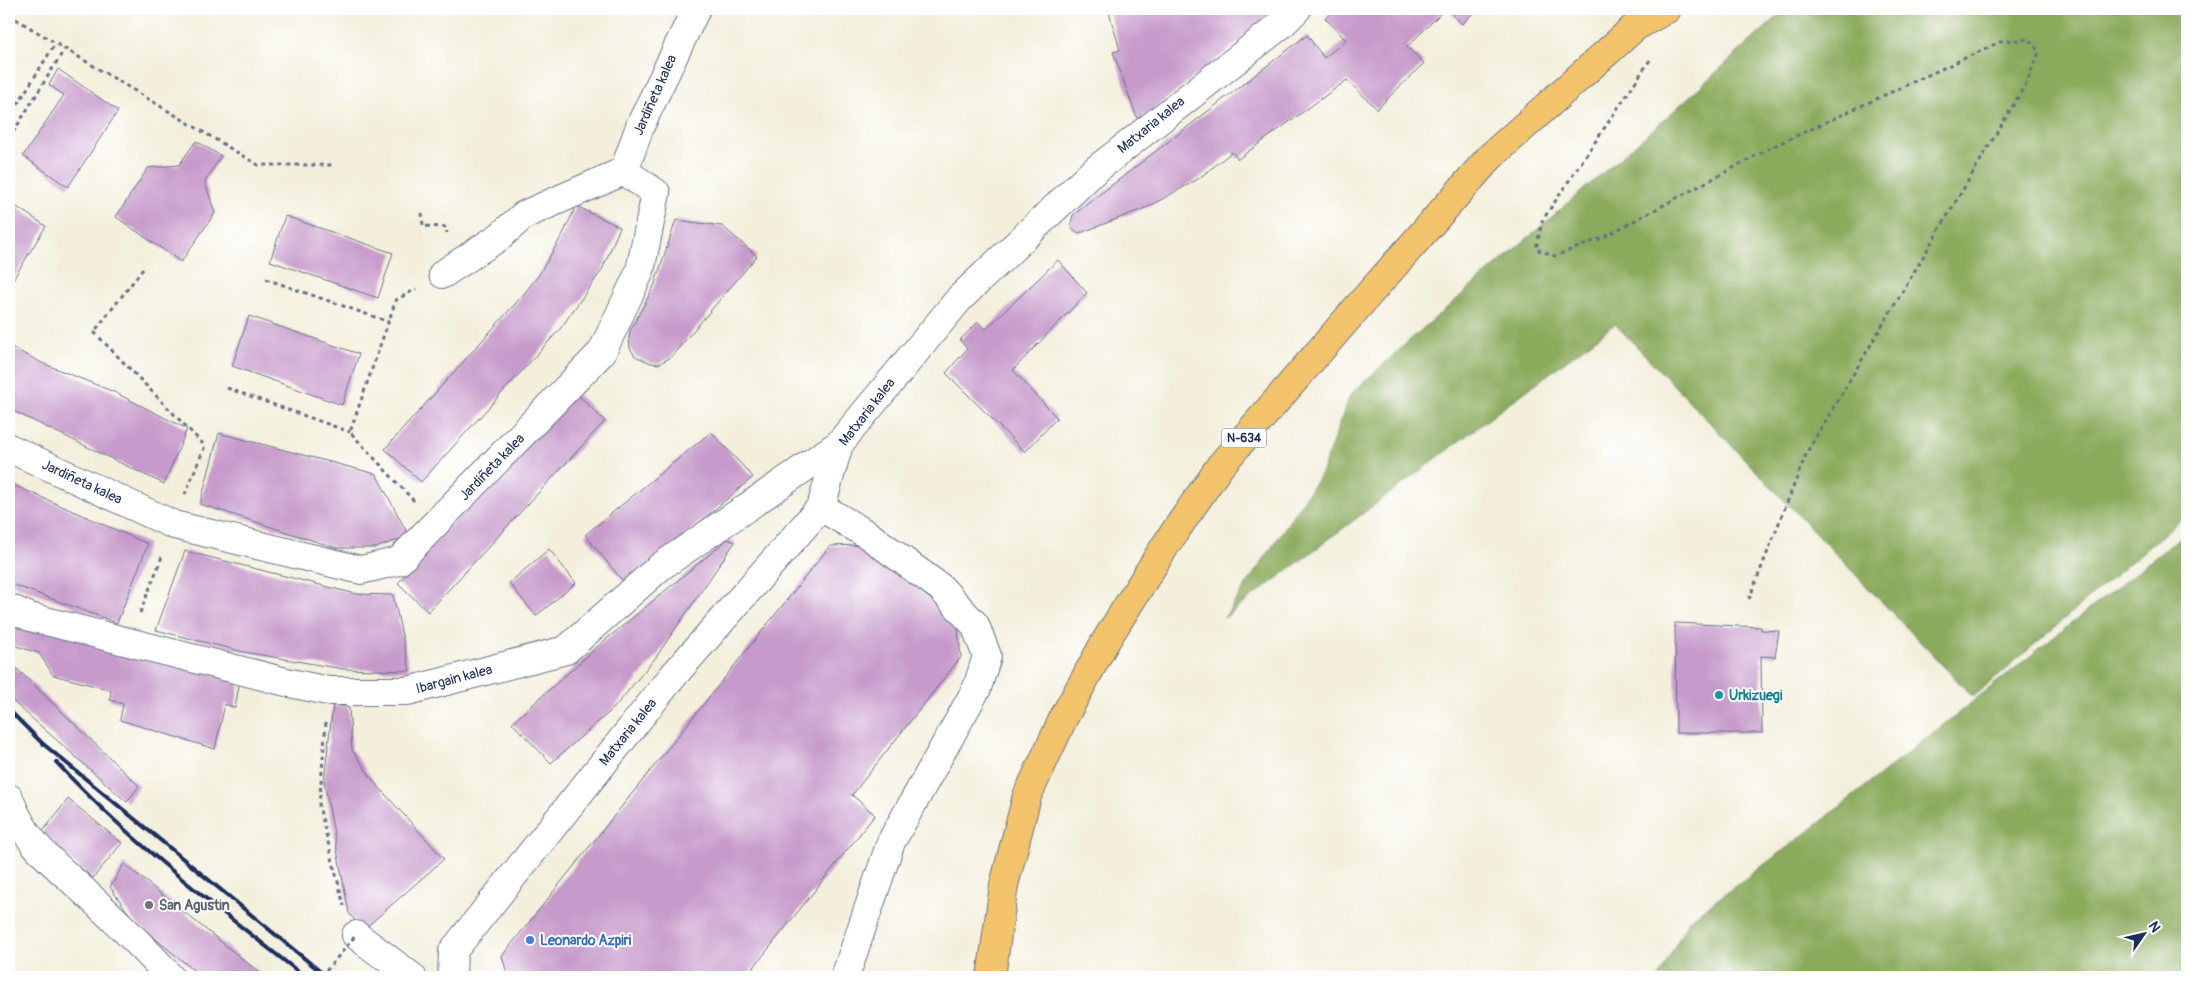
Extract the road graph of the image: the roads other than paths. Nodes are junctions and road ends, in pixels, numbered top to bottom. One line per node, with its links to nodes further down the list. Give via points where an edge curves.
1 (696, 9): 4 (street, Jardiñeta kalea, via 640,126)
2 (1297, 9): 6 (street, Matxaria kalea, via 1093,172 960,298)
3 (1667, 9): 16 (highway, N-634, via 1635,27 1490,157 1215,474 1105,642 1064,717 1027,796 1004,885)
4 (624, 172): 5 (street, via 524,215 499,237); 7 (street, Jardiñeta kalea, via 656,193 640,271 602,352 398,561 361,570 174,525)
5 (443, 274)
6 (839, 444): 8 (street, Matxaria kalea); 9 (street, Ibargain kalea, via 660,567 566,650 408,691 328,691 30,617)
7 (9, 448)
8 (821, 507): 14 (street, Matxaria kalea, via 673,676 453,951); 15 (street, via 868,535 941,588 975,626 987,656 977,688 891,842)
9 (9, 608)
10 (9, 798): 12 (street, via 16,819 38,850)
11 (351, 925): 13 (street)
12 (170, 977)
13 (412, 977)
14 (452, 977)
15 (845, 977)
16 (991, 977)

